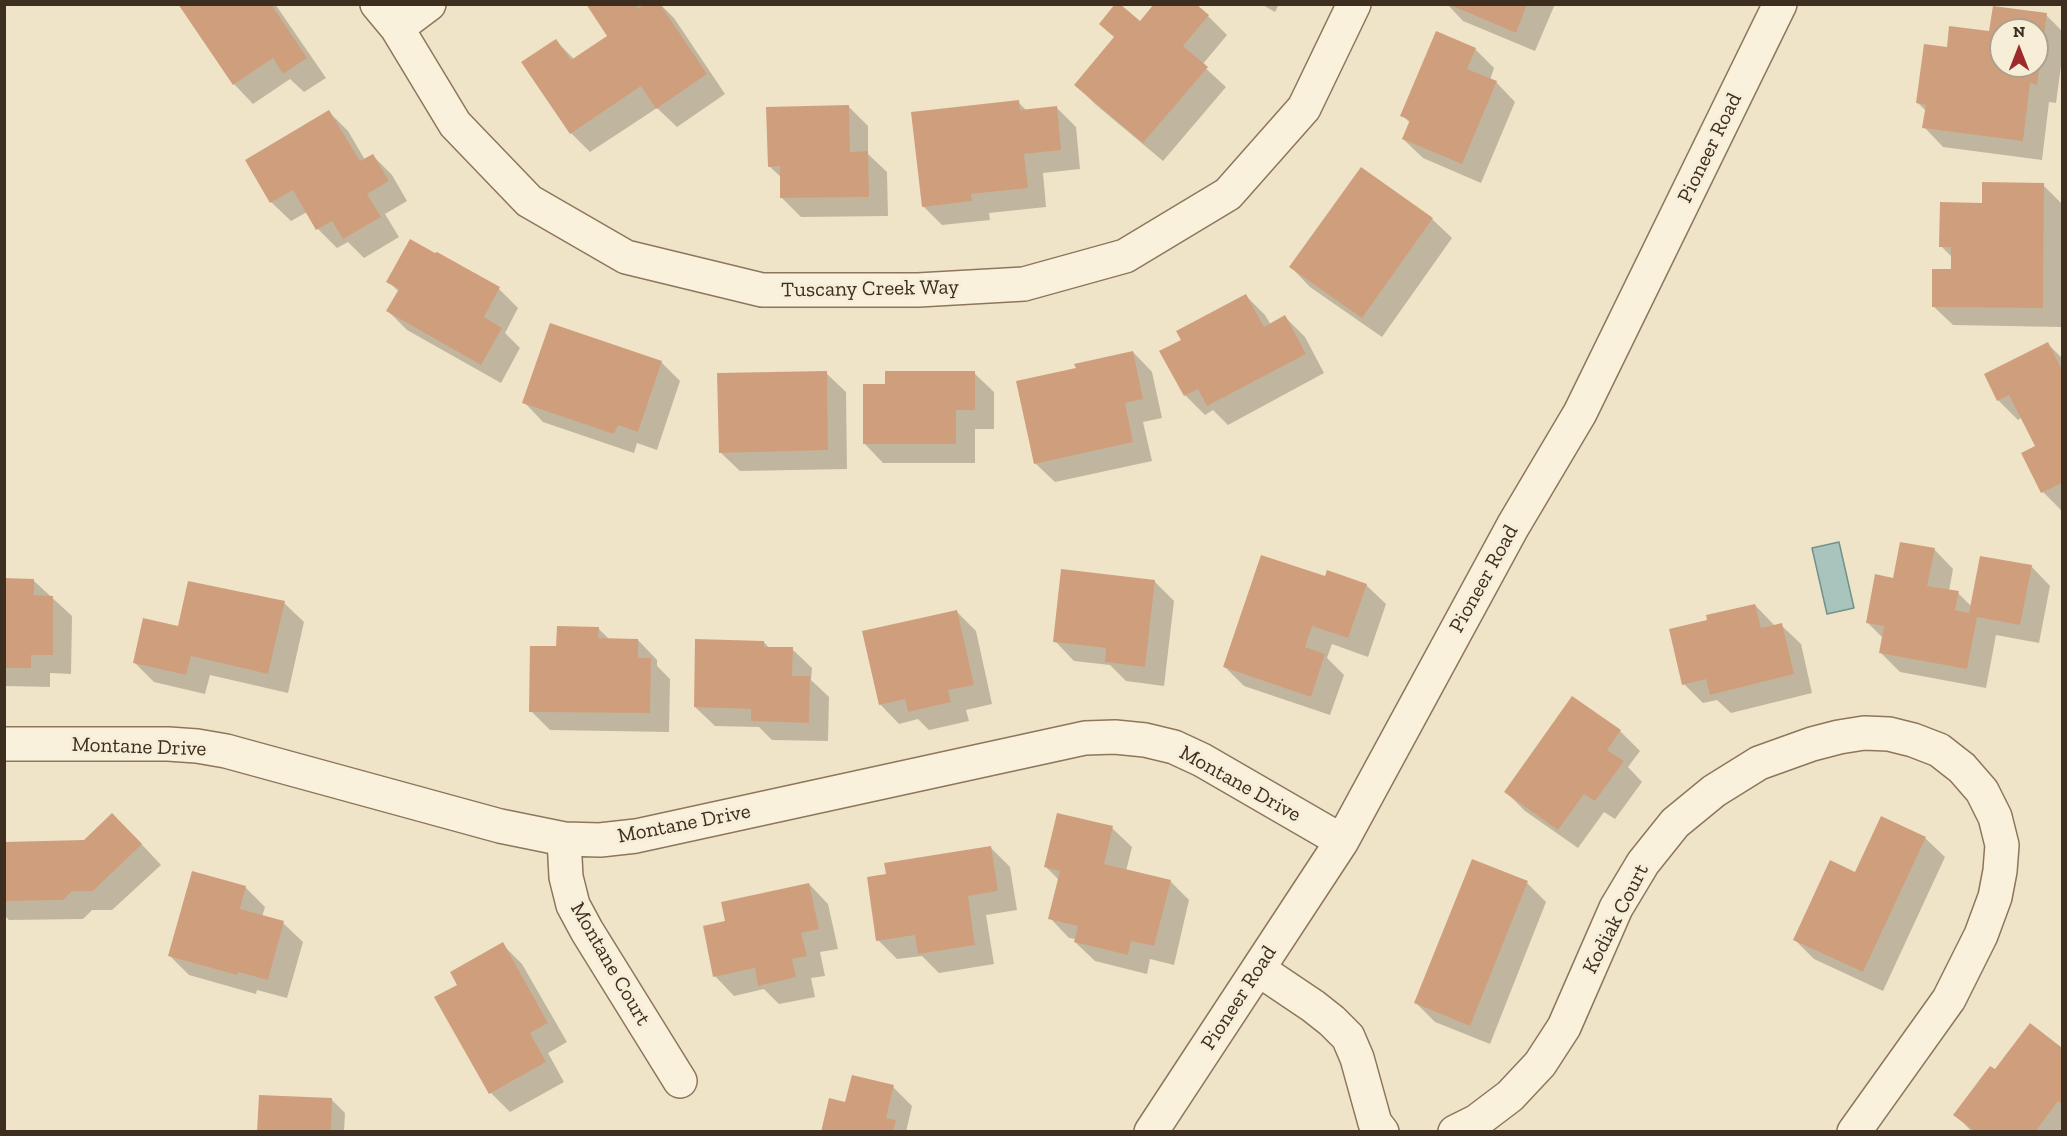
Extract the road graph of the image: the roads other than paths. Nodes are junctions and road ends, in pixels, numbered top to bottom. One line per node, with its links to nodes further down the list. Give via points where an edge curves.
1 (429, 4): 4 (street)
2 (1354, 4): 4 (street, Tuscany Creek Way, via 1304,108 1228,194 1125,256 1024,284 918,290 762,290 626,258 529,201 455,124)
3 (1780, 4): 7 (street, Pioneer Road, via 1580,413 1512,526)
4 (387, 16)
5 (4, 744): 6 (street, Montane Drive, via 197,746 500,826)
6 (564, 839): 7 (street, Montane Drive, via 636,836 1085,738 1115,737 1145,740 1193,755); 9 (street, Montane Court, via 566,877 573,905)
7 (1342, 841): 8 (street, Pioneer Road)
8 (1258, 969): 10 (street, via 1320,1011 1348,1037); 11 (street, Pioneer Road)
9 (680, 1081)
10 (1374, 1129)
11 (1151, 1131)
12 (1455, 1131): 13 (street, Kodiak Court, via 1477,1121 1510,1096 1540,1064 1564,1027 1616,908 1643,863 1675,823 1714,791 1759,763 1839,737 1889,734 1939,750 1982,791 1995,817 2002,845 2000,871 1981,935 1949,999)
13 (1854, 1131)

